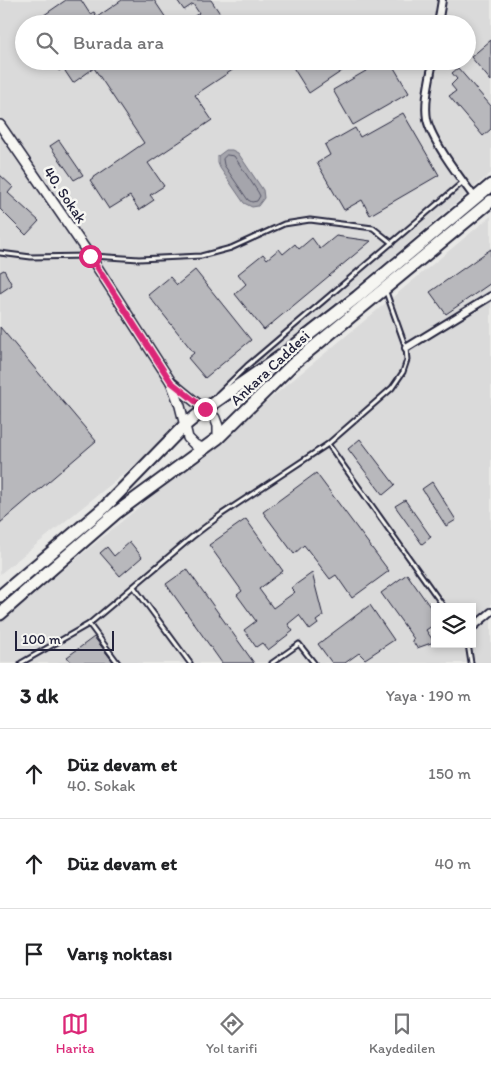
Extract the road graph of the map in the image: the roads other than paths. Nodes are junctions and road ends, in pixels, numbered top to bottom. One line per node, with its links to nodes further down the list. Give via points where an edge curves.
1 (442, 0): 2 (street)
2 (440, 15)
3 (432, 70): 5 (street, via 427,97 430,131)
4 (0, 125): 11 (street, 40. Sokak)
5 (464, 182): 7 (street); 9 (lane)
6 (491, 184): 7 (highway, Ankara Caddesi)
7 (475, 198): 16 (highway, Ankara Caddesi, via 357,297 284,354)
8 (491, 201): 12 (highway, Ankara Caddesi)
9 (392, 243): 11 (lane, via 373,228 310,220 284,224 231,248 201,256 139,259); 16 (lane, via 247,366)
10 (0, 253): 11 (lane, via 31,257)
11 (90, 256): 15 (street, 40. Sokak)
12 (385, 289): 14 (lane); 18 (highway, Ankara Caddesi, via 293,364)
13 (491, 296): 14 (street)
14 (406, 348): 19 (lane, via 403,372 392,388)
15 (171, 382): 16 (street); 17 (street)
16 (205, 409): 17 (highway, Ankara Caddesi); 18 (street, via 215,418)
17 (184, 426): 20 (street, via 188,438); 22 (highway, Ankara Caddesi, via 105,506)
18 (218, 438): 20 (highway, Ankara Caddesi)
19 (328, 444): 21 (lane, via 222,514); 23 (lane)
20 (205, 449): 25 (highway, Ankara Caddesi, via 116,513)
21 (134, 586): 26 (lane); 31 (lane)
22 (0, 596)
23 (441, 603)
24 (491, 612): 27 (street)
25 (0, 614)
26 (90, 624): 29 (lane); 30 (lane)
27 (476, 625)
28 (469, 648): 34 (lane)
29 (21, 663)
30 (118, 663)
31 (190, 663)
32 (272, 663): 33 (lane, via 298,644)
33 (314, 663)
34 (471, 663)

